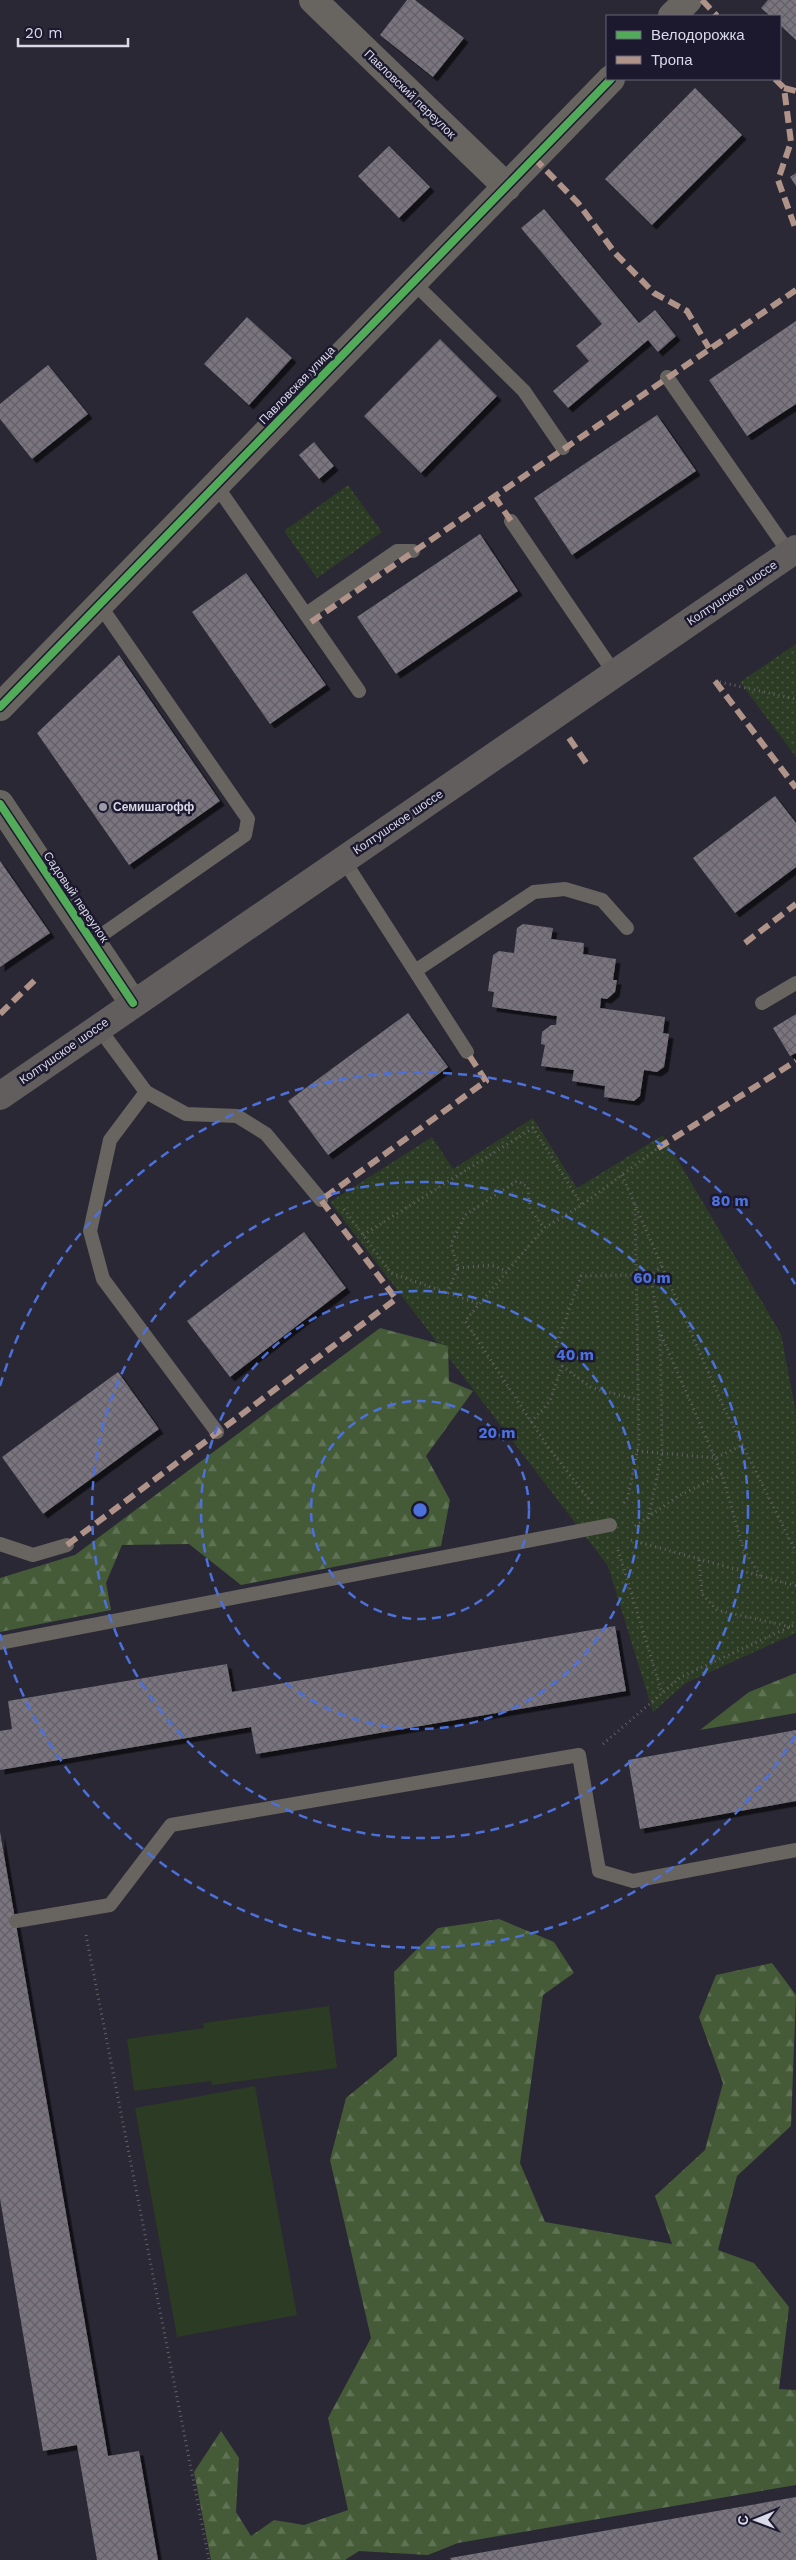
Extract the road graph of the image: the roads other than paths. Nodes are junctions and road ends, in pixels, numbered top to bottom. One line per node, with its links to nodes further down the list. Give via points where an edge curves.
1 (313, 0): 5 (street, Павловский переулок)
2 (688, 0): 3 (street)
3 (673, 15)
4 (610, 80): 5 (street, Павловская улица)
5 (507, 187): 6 (street, Павловская улица)
6 (413, 282): 8 (lane, via 524,392); 9 (street, Павловская улица)
7 (667, 377): 12 (lane)
8 (563, 448)
9 (216, 485): 13 (street, Павловская улица); 14 (lane)
10 (511, 521): 15 (lane)
11 (413, 552): 14 (lane, via 396,550)
12 (793, 552): 15 (main road, Колтушское шоссе)
13 (99, 604): 17 (street, Павловская улица); 21 (lane, via 248,819 245,835)
14 (306, 614): 16 (lane)
15 (615, 674): 19 (main road, Колтушское шоссе)
16 (359, 691)
17 (0, 708)
18 (0, 804): 21 (street, Садовый переулок)
19 (343, 859): 22 (lane); 24 (main road, Колтушское шоссе)
20 (628, 928): 22 (lane, via 602,900 565,889 534,892)
21 (93, 941): 24 (street, Садовый переулок)
22 (416, 971): 27 (lane)
23 (796, 982): 25 (lane)
24 (132, 1003): 26 (main road, Колтушское шоссе)
25 (762, 1003)
26 (98, 1027): 28 (lane); 29 (main road, Колтушское шоссе)
27 (468, 1052)
28 (146, 1092): 30 (lane, via 186,1114 237,1116 266,1134); 31 (lane, via 110,1140 90,1231 103,1279)
29 (0, 1096)
30 (321, 1200)
31 (218, 1432)
32 (616, 1529): 35 (lane)
33 (0, 1544): 34 (lane, via 33,1555)
34 (67, 1545)
35 (0, 1643)
36 (796, 1850): 37 (lane, via 632,1881 600,1871 578,1755 171,1825 110,1905)
37 (16, 1921)

